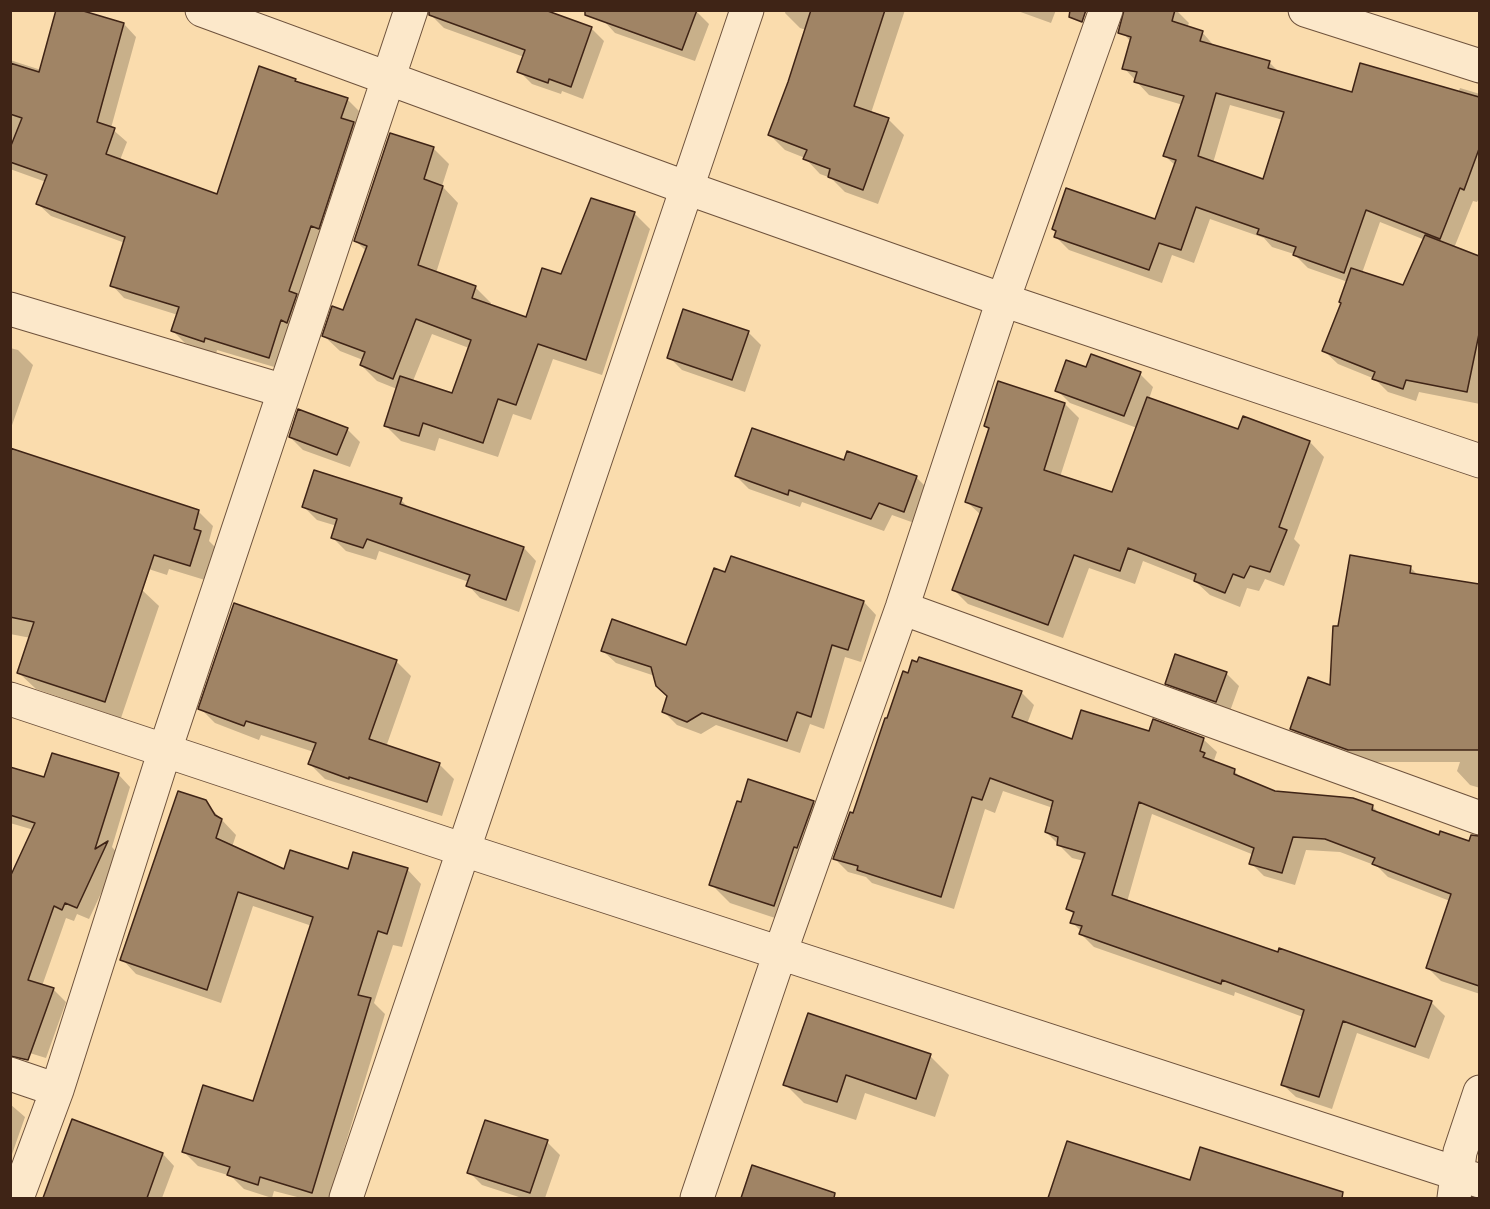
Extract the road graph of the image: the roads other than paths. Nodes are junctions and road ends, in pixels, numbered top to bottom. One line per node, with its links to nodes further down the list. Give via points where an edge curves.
1 (202, 10): 7 (street)
2 (411, 10): 7 (street)
3 (747, 10): 8 (street)
4 (1106, 10): 9 (street)
5 (1305, 10): 6 (street)
6 (1479, 66)
7 (388, 79): 8 (street); 11 (street)
8 (687, 188): 9 (street); 17 (street)
9 (1003, 300): 12 (street); 13 (street)
10 (10, 309): 11 (street)
11 (284, 392): 15 (street)
12 (1479, 461)
13 (902, 608): 16 (street); 18 (street)
14 (10, 699): 15 (street)
15 (165, 750): 17 (street); 20 (street)
16 (1479, 818)
17 (464, 850): 18 (street); 24 (street)
18 (780, 953): 22 (street); 25 (street)
19 (10, 1074): 20 (street)
20 (57, 1090): 23 (street)
21 (1479, 1092): 22 (street, via 1460,1152)
22 (1464, 1185)
23 (17, 1198)
24 (345, 1198)
25 (696, 1198)

